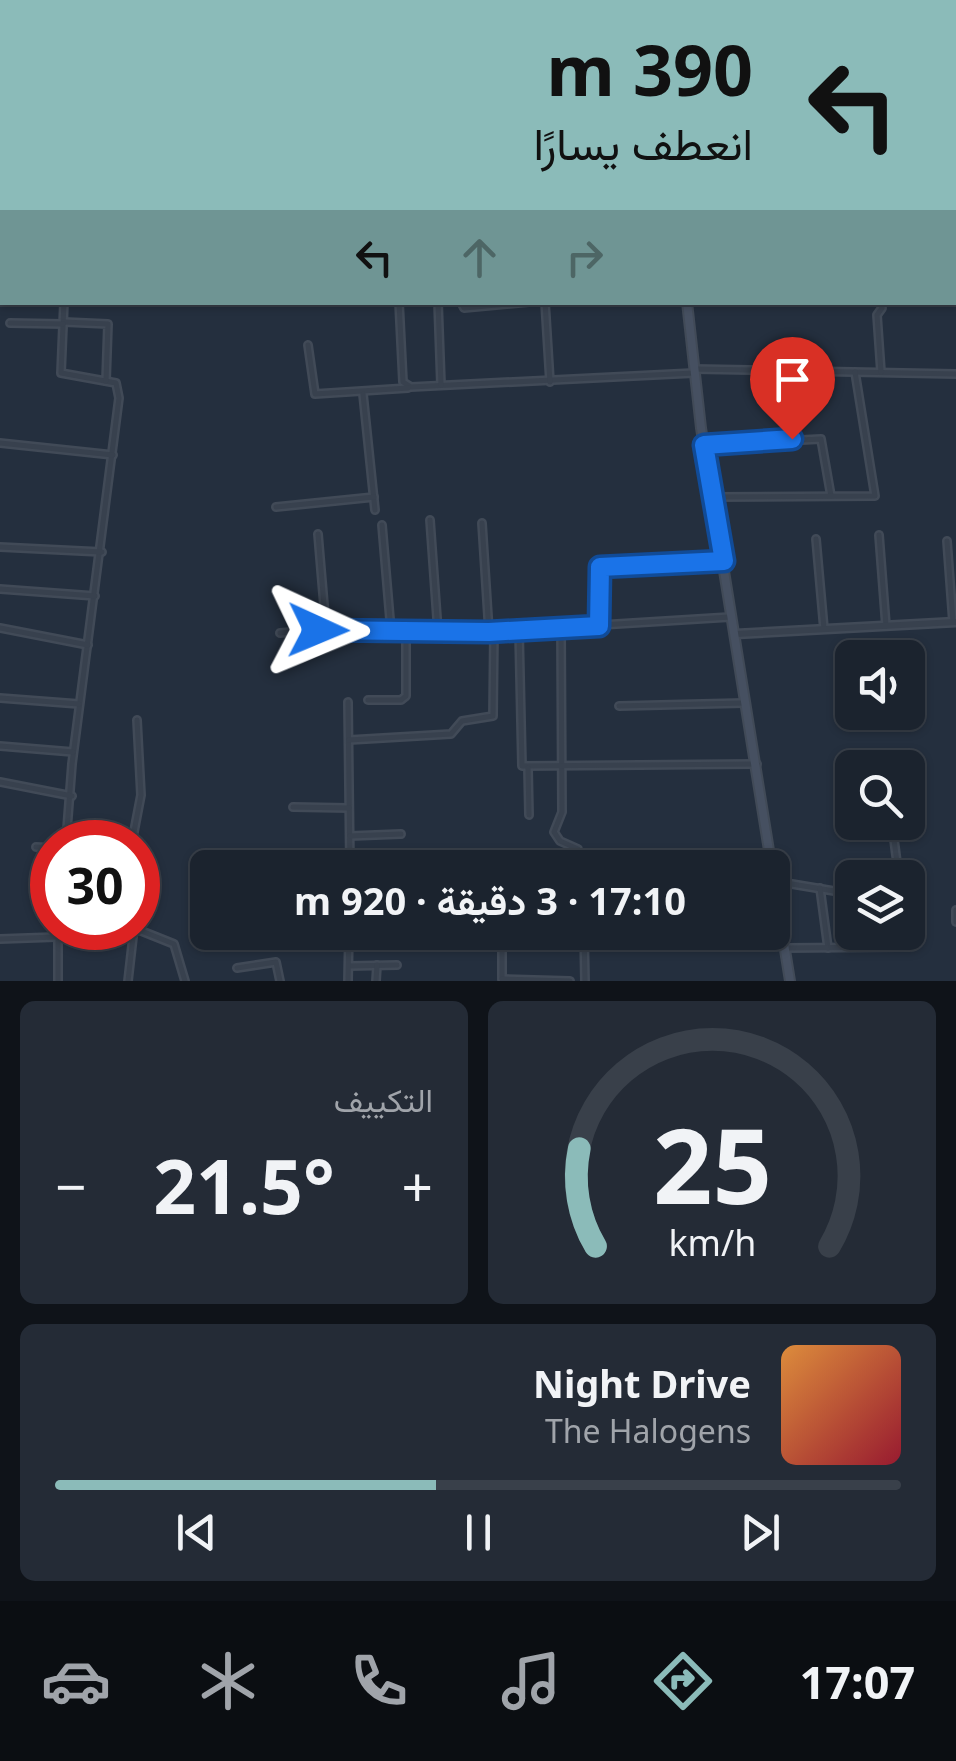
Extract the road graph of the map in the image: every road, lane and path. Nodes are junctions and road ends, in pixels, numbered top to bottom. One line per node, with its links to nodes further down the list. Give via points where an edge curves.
1 (64, 305): 10 (street)
2 (398, 305): 19 (street, via 403,382)
3 (438, 305): 18 (street)
4 (462, 305): 5 (street)
5 (496, 305)
6 (546, 305): 17 (street)
7 (688, 305): 12 (main road)
8 (882, 308): 14 (street)
9 (10, 323): 10 (street)
10 (63, 324): 16 (street, via 61,373); 16 (street, via 108,324)
11 (308, 345): 20 (street, via 315,394)
12 (694, 371): 13 (street); 17 (street); 22 (main road)
13 (854, 372): 14 (street); 24 (street, via 875,496)
14 (880, 372): 15 (street)
15 (956, 374)
16 (106, 381): 23 (street, via 119,392)
17 (550, 382): 18 (street)
18 (441, 385): 19 (street)
19 (411, 386): 20 (street)
20 (363, 394): 26 (street)
21 (0, 444): 23 (street)
22 (704, 445): 24 (street, via 821,440); 25 (main road)
23 (113, 454): 37 (street)
24 (830, 496): 25 (street)
25 (712, 497): 38 (main road)
26 (374, 498): 27 (street); 28 (street)
27 (276, 508)
28 (375, 510)
29 (430, 520): 52 (street)
30 (482, 523): 53 (street)
31 (382, 525): 50 (street)
32 (318, 534): 46 (street)
33 (879, 535): 44 (street)
34 (816, 539): 48 (street)
35 (947, 540): 42 (street)
36 (0, 547): 37 (street)
37 (102, 552): 40 (street)
38 (724, 561): 41 (main road); 43 (street, via 600,567)
39 (0, 589): 40 (street)
40 (95, 596): 56 (street)
41 (733, 616): 43 (street); 55 (main road)
42 (954, 622): 44 (street)
43 (599, 626): 47 (street)
44 (886, 626): 48 (street)
45 (0, 628): 56 (street)
46 (326, 628): 50 (street); 54 (street)
47 (561, 628): 49 (street); 68 (street)
48 (824, 629): 55 (street)
49 (519, 631): 53 (street); 69 (street, via 520,763)
50 (391, 632): 51 (street)
51 (406, 632): 52 (street); 58 (street, via 406,696)
52 (438, 632): 53 (street)
53 (492, 632): 64 (street, via 494,716 462,721 448,735)
54 (280, 634)
55 (736, 634): 60 (main road)
56 (88, 645): 61 (street)
57 (0, 698): 61 (street)
58 (368, 700)
59 (348, 702): 64 (street)
60 (748, 703): 62 (street); 67 (main road)
61 (79, 704): 66 (street)
62 (619, 706)
63 (137, 720): 76 (street, via 142,795)
64 (349, 740): 73 (street)
65 (0, 746): 66 (street)
66 (73, 752): 71 (street)
67 (757, 764): 68 (street); 81 (main road)
68 (562, 766): 69 (street); 80 (street, via 555,838)
69 (528, 768): 74 (street)
70 (0, 782): 71 (street)
71 (72, 796): 75 (street)
72 (293, 807): 73 (street)
73 (349, 808): 78 (street)
74 (528, 815)
75 (69, 820)
76 (137, 820)
77 (401, 834): 78 (street)
78 (350, 836): 79 (street)
79 (350, 850)
80 (578, 850)
81 (766, 850)
82 (790, 884): 83 (street)
83 (820, 888): 84 (street); 91 (street)
84 (835, 891)
85 (956, 910): 86 (street)
86 (956, 922)
87 (30, 938): 89 (street)
88 (160, 938): 106 (street, via 174,944)
89 (0, 939)
90 (790, 948): 91 (street)
91 (828, 948): 92 (street)
92 (835, 948)
93 (57, 950): 104 (street)
94 (132, 950): 105 (street)
95 (350, 950): 100 (street)
96 (502, 950): 103 (street)
97 (584, 950): 111 (street)
98 (785, 950): 112 (main road)
99 (398, 965): 101 (street)
100 (349, 966): 101 (street); 108 (street)
101 (377, 966): 109 (street)
102 (237, 968): 107 (street, via 276,962)
103 (502, 980): 110 (street)
104 (58, 981)
105 (128, 981)
106 (185, 981)
107 (280, 981)
108 (348, 981)
109 (376, 981)
110 (570, 981)
111 (585, 981)
112 (790, 981)

